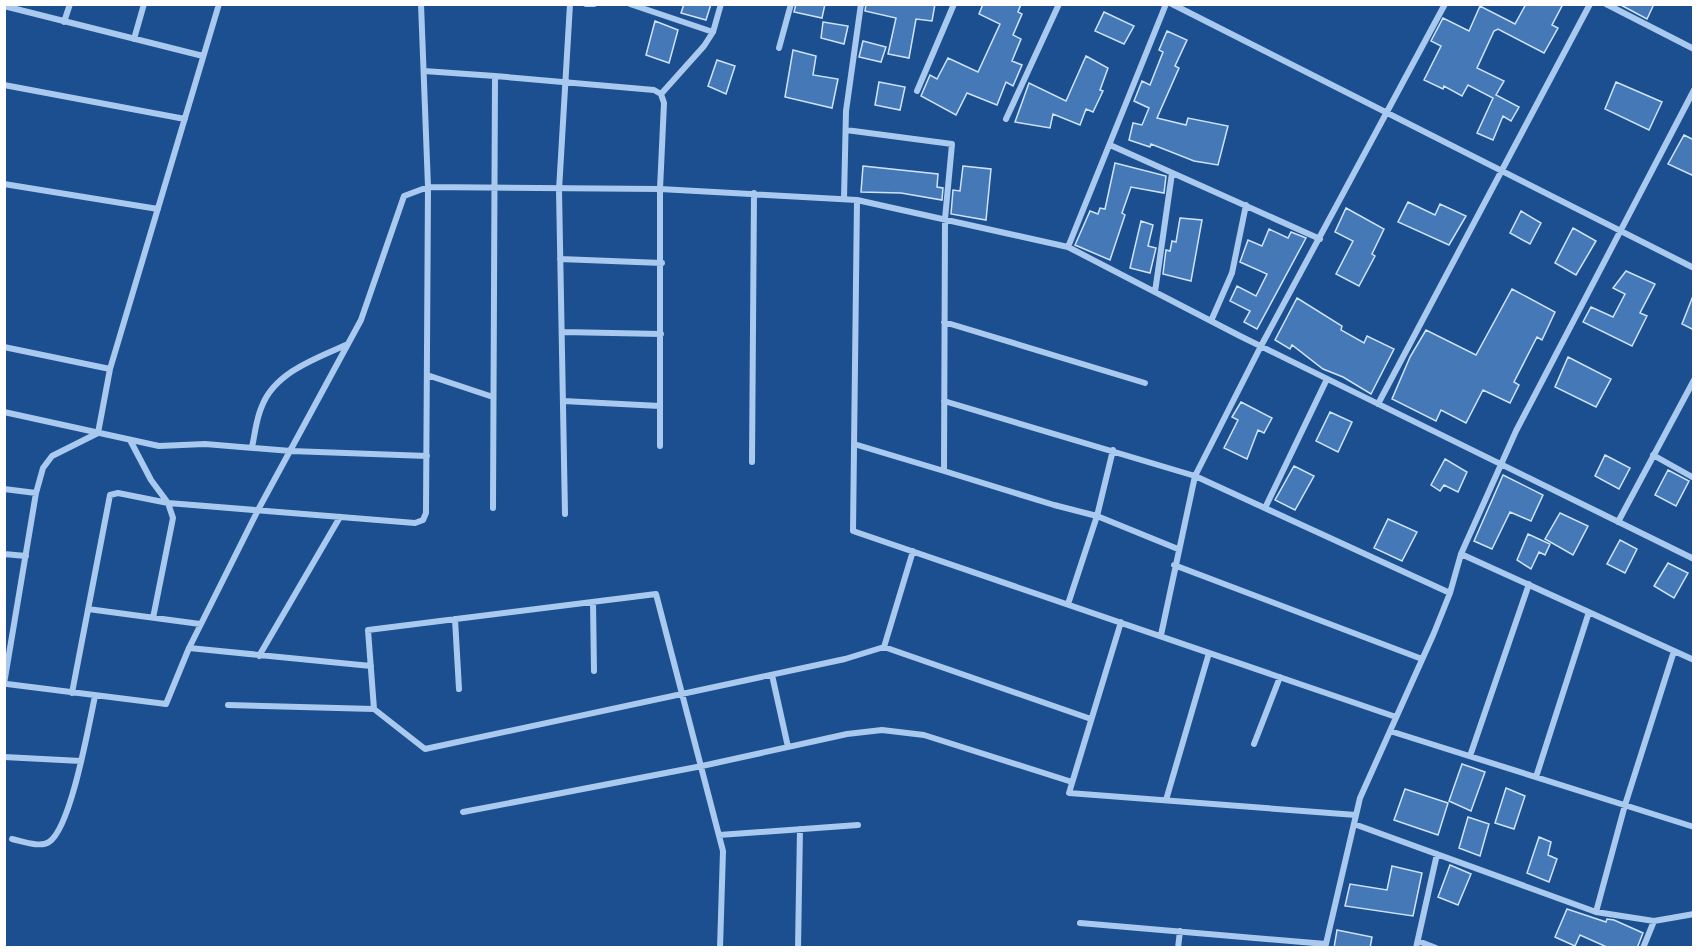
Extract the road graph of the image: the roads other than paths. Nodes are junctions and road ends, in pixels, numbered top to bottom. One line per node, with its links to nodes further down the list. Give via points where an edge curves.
1 (70, 4): 22 (street)
2 (144, 4): 24 (street)
3 (219, 4): 27 (street)
4 (421, 4): 28 (street)
5 (570, 4): 30 (street)
6 (586, 4): 7 (street)
7 (594, 4)
8 (630, 4): 23 (street)
9 (721, 4): 23 (street)
10 (791, 4): 25 (street)
11 (861, 4): 38 (street)
12 (954, 4): 33 (street)
13 (1059, 4): 36 (street)
14 (1166, 4): 39 (street)
15 (1172, 4): 21 (street)
16 (1191, 4): 21 (street)
17 (1445, 4): 35 (street)
18 (1590, 4): 40 (street)
19 (1606, 4): 26 (street)
20 (4, 6): 22 (street)
21 (1191, 14): 35 (street)
22 (64, 22): 24 (street)
23 (713, 32): 34 (street)
24 (134, 39): 27 (street)
25 (779, 48)
26 (1694, 49)
27 (203, 56): 37 (street)
28 (424, 71): 29 (street); 43 (street)
29 (495, 76): 30 (street); 44 (street)
30 (565, 80): 34 (street); 46 (street)
31 (4, 85): 37 (street)
32 (1694, 90): 53 (street)
33 (917, 91)
34 (661, 94): 45 (street, via 664,103)
35 (1388, 113): 40 (street); 54 (street)
36 (1006, 118)
37 (185, 119): 51 (street)
38 (846, 130): 48 (street); 52 (street, via 952,144)
39 (1110, 145): 41 (street); 55 (street)
40 (1501, 171): 53 (street); 75 (street)
41 (1172, 172): 50 (street); 59 (street)
42 (4, 184): 51 (street)
43 (428, 188): 44 (street); 64 (street, via 404,196 364,313); 68 (street)
44 (493, 188): 46 (street); 72 (street)
45 (660, 189): 46 (street); 47 (street); 57 (street)
46 (559, 190): 56 (street)
47 (754, 194): 48 (street); 87 (street)
48 (844, 199): 49 (street)
49 (857, 200): 52 (street); 80 (street)
50 (1246, 206): 54 (street); 60 (street, via 1232,273)
51 (158, 210): 67 (street)
52 (945, 219): 55 (street); 61 (street)
53 (1619, 230): 58 (street); 88 (street)
54 (1320, 239): 65 (street)
55 (1068, 247): 59 (street)
56 (560, 259): 57 (street); 62 (street)
57 (662, 263): 63 (street)
58 (1694, 268)
59 (1155, 292): 60 (street)
60 (1211, 321): 65 (street)
61 (944, 322): 71 (street); 73 (street)
62 (563, 332): 63 (street); 74 (street)
63 (661, 334): 76 (street)
64 (348, 344): 82 (street, via 297,368 274,387 262,406); 84 (street)
65 (1261, 346): 69 (street); 90 (street)
66 (4, 347): 67 (street)
67 (110, 369): 78 (street)
68 (427, 375): 72 (street); 85 (street)
69 (1327, 379): 75 (street); 96 (street)
70 (1694, 380): 86 (street)
71 (1145, 383)
72 (493, 397): 95 (street)
73 (944, 400): 83 (street); 89 (street)
74 (564, 401): 76 (street); 98 (street)
75 (1378, 404): 88 (street)
76 (660, 406): 81 (street)
77 (4, 412): 78 (street)
78 (98, 433): 79 (street); 93 (street, via 52,456 43,468)
79 (130, 440): 82 (street, via 166,447); 94 (street)
80 (854, 444): 89 (street); 103 (street, via 853,531)
81 (660, 446)
82 (252, 447): 84 (street)
83 (1113, 450): 90 (street); 99 (street)
84 (291, 451): 85 (street); 97 (street)
85 (427, 456): 100 (street, via 423,520 415,523)
86 (1653, 456): 91 (street); 101 (street)
87 (752, 462)
88 (1502, 465): 101 (street); 105 (street)
89 (944, 471): 99 (street)
90 (1195, 476): 96 (street); 102 (street)
91 (1694, 478)
92 (4, 489): 93 (street)
93 (36, 493): 106 (street)
94 (168, 503): 97 (street); 113 (street, via 118,493 110,495); 115 (street, via 173,518)
95 (493, 508)
96 (1265, 508): 110 (street)
97 (258, 510): 100 (street); 118 (street)
98 (565, 514)
99 (1097, 516): 102 (street); 112 (street)
100 (340, 517): 124 (street)
101 (1618, 522): 107 (street)
102 (1178, 549): 108 (street)
103 (913, 551): 112 (street); 120 (street)
104 (4, 554): 106 (street)
105 (1461, 554): 109 (street); 110 (street)
106 (26, 556): 131 (street)
107 (1694, 559)
108 (1174, 565): 119 (street); 125 (street)
109 (1529, 585): 114 (street); 143 (street)
110 (1450, 593): 125 (street)
111 (592, 602): 116 (street); 128 (street); 134 (street, via 656,594)
112 (1068, 604): 117 (street)
113 (88, 609): 115 (street); 133 (street)
114 (1589, 612): 122 (street); 147 (street)
115 (153, 618): 118 (street)
116 (455, 619): 127 (street, via 368,630); 132 (street)
117 (1121, 622): 119 (street); 139 (street)
118 (200, 624): 121 (street)
119 (1161, 635): 123 (street)
120 (884, 647): 129 (street); 139 (street)
121 (189, 648): 124 (street); 135 (street, via 166,704)
122 (1674, 651): 126 (street); 150 (street)
123 (1209, 652): 130 (street); 149 (street)
124 (259, 656): 127 (street)
125 (1422, 659): 138 (street)
126 (1694, 660)
127 (371, 666): 137 (street)
128 (594, 671)
129 (772, 675): 134 (street); 142 (street)
130 (1281, 677): 138 (street); 141 (street)
131 (5, 684): 133 (street)
132 (459, 689)
133 (72, 693): 135 (street)
134 (684, 694): 137 (street, via 425,749); 146 (street)
135 (95, 696): 145 (street)
136 (228, 705): 137 (street)
137 (374, 709)
138 (1396, 717): 140 (street)
139 (1091, 719): 148 (street)
140 (1390, 731): 143 (street); 152 (street)
141 (1254, 744)
142 (788, 747): 146 (street); 148 (street, via 866,732 910,732)
143 (1470, 756): 147 (street)
144 (4, 757): 145 (street)
145 (81, 761): 158 (street, via 74,796 53,839 42,844)
146 (702, 766): 151 (street); 157 (street)
147 (1536, 777): 150 (street)
148 (1072, 782): 149 (street, via 1069,793)
149 (1166, 800): 152 (street)
150 (1625, 805): 155 (street); 160 (street)
151 (463, 812)
152 (1356, 815): 153 (street)
153 (1354, 824): 159 (street); 166 (street)
154 (858, 825): 156 (street)
155 (1694, 827)
156 (800, 829): 157 (street); 168 (street)
157 (719, 835): 167 (street, via 723,851)
158 (12, 839)
159 (1437, 854): 160 (street); 165 (street)
160 (1596, 912): 162 (street)
161 (1694, 914): 162 (street)
162 (1654, 921): 171 (street)
163 (1080, 923): 164 (street)
164 (1180, 931): 166 (street); 169 (street)
165 (1417, 944): 170 (street)
166 (1326, 946)
167 (720, 948)
168 (798, 948)
169 (1178, 948)
170 (1436, 948)
171 (1643, 948)

